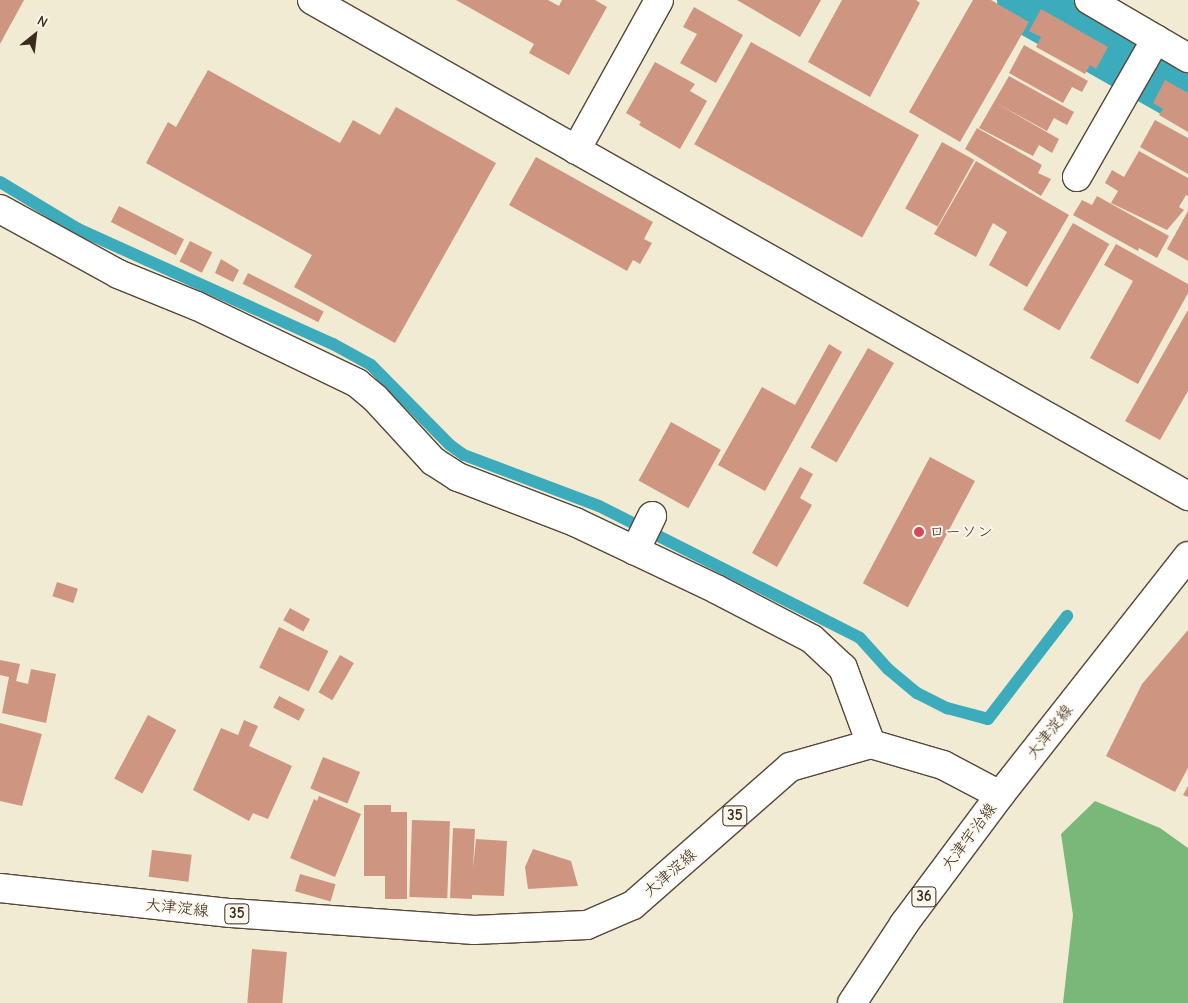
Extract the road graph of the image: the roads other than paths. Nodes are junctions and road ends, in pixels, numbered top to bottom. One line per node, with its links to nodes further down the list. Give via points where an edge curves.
1 (312, 0): 6 (street)
2 (659, 0): 6 (street)
3 (1101, 3): 4 (street)
4 (1156, 39): 5 (street); 7 (street)
5 (1188, 58)
6 (576, 150): 9 (street)
7 (1077, 177)
8 (0, 209): 11 (street, via 118,274 197,306 357,383 433,461 458,477 526,501 643,535 812,639 843,668)
9 (1188, 496)
10 (1188, 556): 12 (street, 大津淀線)
11 (871, 744): 12 (street, via 943,765); 13 (street, 大津淀線 / 35, via 790,767 634,905 587,925 474,930 232,914)
12 (1000, 795): 14 (street, 大津宇治線 / 36, via 904,924)
13 (0, 888)
14 (852, 1003)

